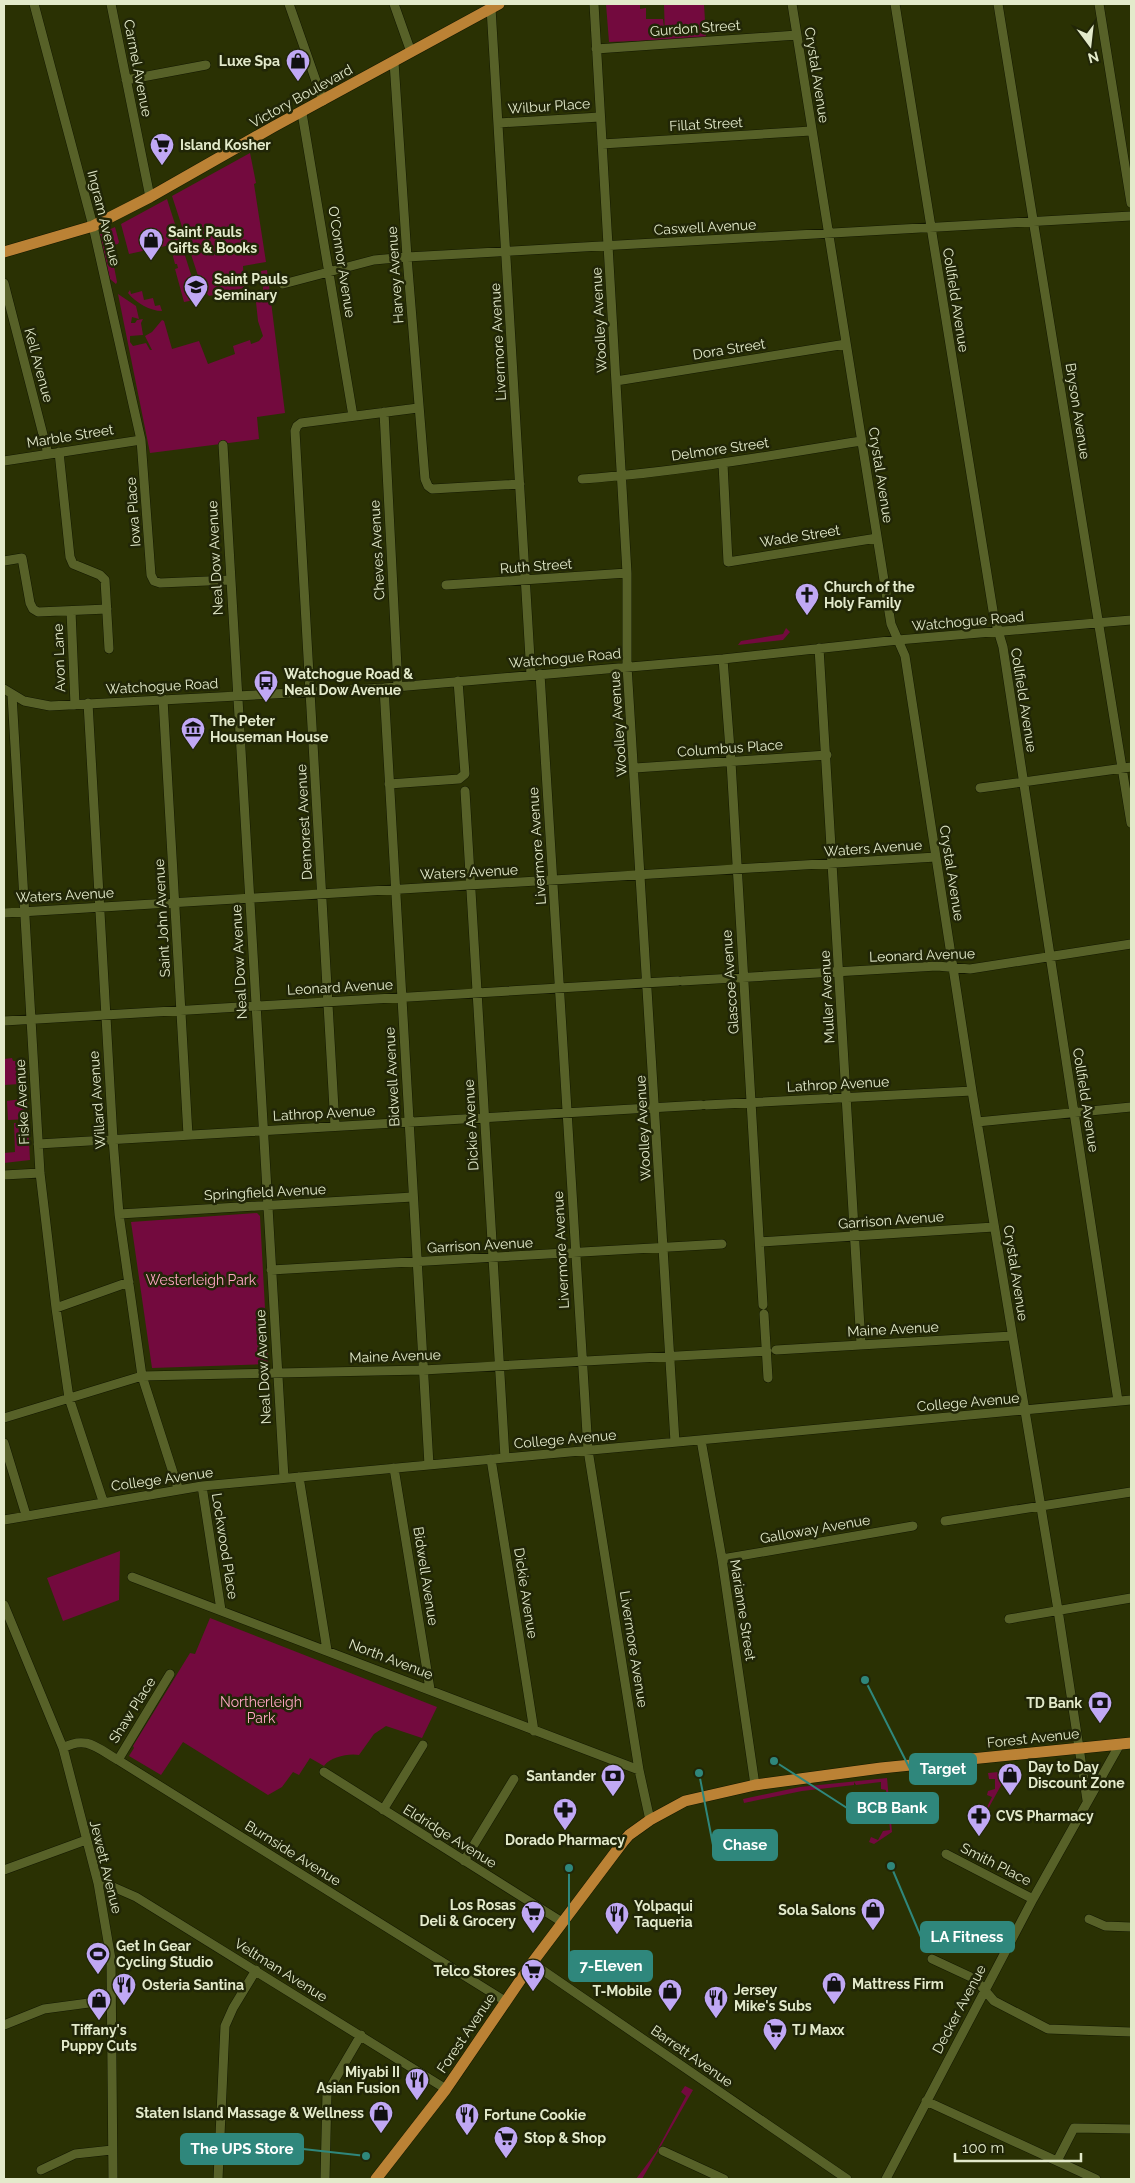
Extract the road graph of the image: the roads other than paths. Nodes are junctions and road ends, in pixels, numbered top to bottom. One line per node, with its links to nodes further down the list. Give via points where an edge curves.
1 (34, 4): 27 (street, Ingram Avenue)
2 (111, 4): 16 (street, Carmel Avenue)
3 (289, 4): 17 (street)
4 (394, 4): 13 (street)
5 (594, 4): 12 (street, Woolley Avenue)
6 (792, 4): 11 (street, Crystal Avenue)
7 (895, 4): 28 (street, Collfield Avenue)
8 (998, 4): 26 (street, Bryson Avenue)
9 (1099, 4): 24 (street)
10 (495, 6): 13 (main road, Victory Boulevard); 20 (street, Livermore Avenue)
11 (796, 35): 12 (street, Gurdon Street); 21 (street, Crystal Avenue)
12 (596, 49): 19 (street, Woolley Avenue)
13 (411, 52): 14 (main road, Victory Boulevard)
14 (394, 62): 17 (main road, Victory Boulevard); 33 (street, Harvey Avenue)
15 (206, 65): 16 (street)
16 (126, 80): 23 (street, Carmel Avenue)
17 (323, 101): 18 (main road, Victory Boulevard)
18 (302, 112): 23 (main road, Victory Boulevard); 34 (street, O'Connor Avenue)
19 (600, 117): 20 (street, Wilbur Place); 22 (street, Woolley Avenue)
20 (499, 123): 31 (street, Livermore Avenue)
21 (811, 131): 22 (street, Fillat Street); 29 (street, Crystal Avenue)
22 (602, 144): 30 (street, Woolley Avenue)
23 (150, 197): 27 (main road, Victory Boulevard)
24 (1131, 203)
25 (1131, 216): 26 (street, Caswell Avenue)
26 (1033, 222): 28 (street, Caswell Avenue); 61 (street, Bryson Avenue)
27 (93, 226): 32 (main road, Victory Boulevard); 42 (street, Ingram Avenue)
28 (930, 228): 29 (street, Caswell Avenue); 62 (street, Collfield Avenue)
29 (828, 234): 30 (street, Caswell Avenue); 37 (street, Crystal Avenue)
30 (608, 246): 31 (street, Caswell Avenue); 38 (street, Woolley Avenue)
31 (506, 251): 33 (street, Caswell Avenue); 51 (street, Livermore Avenue)
32 (4, 252)
33 (407, 257): 34 (street, Caswell Avenue, via 374,260); 39 (street, Harvey Avenue)
34 (330, 272): 36 (street, Caswell Avenue); 41 (street, O'Connor Avenue)
35 (4, 283): 46 (street, Kell Avenue)
36 (283, 284)
37 (846, 344): 38 (street, Dora Street); 43 (street, Crystal Avenue)
38 (616, 381): 49 (street, Woolley Avenue)
39 (418, 408): 40 (street); 51 (street, Harvey Avenue, via 424,479 432,489)
40 (384, 412): 41 (street); 70 (street, Cheves Avenue)
41 (353, 416): 73 (street, Demorest Avenue, via 302,423 295,432)
42 (141, 440): 45 (street, Marble Street); 55 (street, Iowa Place, via 154,581)
43 (862, 441): 48 (street, Delmore Street); 52 (street, Crystal Avenue)
44 (223, 445): 55 (street, Neal Dow Avenue)
45 (59, 452): 46 (street, Marble Street); 58 (street, via 70,557 74,564 103,576)
46 (48, 454): 47 (street, Marble Street)
47 (4, 461)
48 (723, 464): 49 (street, Delmore Street); 52 (street, Wade Street, via 728,562)
49 (622, 476): 50 (street, Delmore Street); 54 (street, Woolley Avenue)
50 (582, 479)
51 (520, 484): 56 (street, Livermore Avenue)
52 (877, 538): 63 (street, Crystal Avenue, via 891,624)
53 (4, 561): 59 (street, Avon Lane, via 22,558 33,609 38,612)
54 (628, 573): 56 (street, Ruth Street); 67 (street, Woolley Avenue)
55 (231, 580): 75 (street, Neal Dow Avenue)
56 (526, 580): 57 (street, Ruth Street); 68 (street, Livermore Avenue)
57 (446, 585)
58 (107, 609): 59 (street, Avon Lane); 65 (street)
59 (71, 611): 78 (street, Avon Lane)
60 (1131, 620): 61 (street, Watchogue Road)
61 (1099, 624): 62 (street, Watchogue Road); 81 (street, Bryson Avenue)
62 (998, 632): 63 (street, Watchogue Road); 83 (street, Collfield Avenue)
63 (898, 640): 64 (street, Watchogue Road); 88 (street, Crystal Avenue, via 905,656)
64 (819, 648): 66 (street, Watchogue Road); 79 (street, Muller Avenue)
65 (109, 649)
66 (723, 659): 67 (street, Watchogue Road); 80 (street, Glascoe Avenue)
67 (628, 666): 68 (street, Watchogue Road); 82 (street, Woolley Avenue)
68 (536, 675): 69 (street, Watchogue Road); 92 (street, Livermore Avenue)
69 (458, 681): 70 (street, Watchogue Road); 84 (street, via 464,777)
70 (398, 687): 71 (street, Watchogue Road)
71 (384, 688): 73 (street, Watchogue Road); 84 (street, Bidwell Avenue)
72 (4, 689): 74 (street, Watchogue Road)
73 (310, 693): 75 (street, Watchogue Road); 95 (street, Demorest Avenue)
74 (12, 695): 78 (street, Watchogue Road, via 36,705); 99 (street, Fiske Avenue)
75 (237, 697): 76 (street, Watchogue Road); 96 (street, Neal Dow Avenue)
76 (163, 699): 77 (street, Watchogue Road); 97 (street, Saint John Avenue)
77 (88, 703): 78 (street, Watchogue Road); 98 (street, Willard Avenue)
78 (75, 705)
79 (827, 755): 80 (street, Columbus Place); 89 (street, Muller Avenue)
80 (731, 762): 82 (street, Columbus Place); 90 (street, Glascoe Avenue)
81 (1127, 767): 83 (street); 87 (street, Bryson Avenue)
82 (635, 768): 91 (street, Woolley Avenue)
83 (1024, 782): 85 (street); 102 (street, Collfield Avenue)
84 (389, 784): 94 (street, Bidwell Avenue)
85 (980, 788)
86 (464, 791): 93 (street, Dickie Avenue)
87 (1131, 823)
88 (936, 858): 89 (street, Waters Avenue); 103 (street, Crystal Avenue)
89 (834, 864): 90 (street, Waters Avenue); 104 (street, Muller Avenue)
90 (737, 870): 91 (street, Waters Avenue); 105 (street, Glascoe Avenue)
91 (642, 875): 92 (street, Waters Avenue); 106 (street, Woolley Avenue)
92 (553, 880): 93 (street, Waters Avenue); 107 (street, Livermore Avenue)
93 (471, 885): 94 (street, Waters Avenue); 108 (street, Dickie Avenue)
94 (395, 890): 95 (street, Waters Avenue); 109 (street, Bidwell Avenue)
95 (322, 894): 96 (street, Waters Avenue); 110 (street, Demorest Avenue)
96 (249, 898): 97 (street, Waters Avenue); 111 (street, Neal Dow Avenue)
97 (174, 903): 98 (street, Waters Avenue); 112 (street, Saint John Avenue)
98 (99, 907): 99 (street, Waters Avenue); 113 (street, Willard Avenue)
99 (25, 912): 100 (street, Waters Avenue); 114 (street, Fiske Avenue)
100 (4, 913)
101 (1131, 944): 102 (street, Leonard Avenue)
102 (1050, 956): 103 (street, Leonard Avenue, via 970,968); 121 (street, Collfield Avenue)
103 (953, 967): 104 (street, Leonard Avenue); 116 (street, Crystal Avenue)
104 (840, 971): 105 (street, Leonard Avenue); 117 (street, Muller Avenue)
105 (744, 977): 106 (street, Leonard Avenue); 118 (street, Glascoe Avenue)
106 (648, 983): 107 (street, Leonard Avenue); 120 (street, Woolley Avenue)
107 (560, 988): 108 (street, Leonard Avenue); 122 (street, Livermore Avenue)
108 (478, 993): 109 (street, Leonard Avenue); 123 (street, Dickie Avenue)
109 (401, 997): 110 (street, Leonard Avenue); 124 (street, Bidwell Avenue)
110 (328, 1002): 111 (street, Leonard Avenue); 126 (street, Demorest Avenue)
111 (255, 1006): 112 (street, Leonard Avenue); 127 (street, Neal Dow Avenue)
112 (181, 1010): 113 (street, Leonard Avenue); 128 (street, Saint John Avenue)
113 (106, 1015): 114 (street, Leonard Avenue); 129 (street, Willard Avenue)
114 (31, 1019): 115 (street, Leonard Avenue); 130 (street, Fiske Avenue)
115 (4, 1021)
116 (972, 1091): 117 (street, Lathrop Avenue); 125 (street, Crystal Avenue)
117 (847, 1096): 118 (street, Lathrop Avenue); 137 (street, Muller Avenue)
118 (752, 1102): 120 (street, Lathrop Avenue); 138 (street, Glascoe Avenue)
119 (1131, 1107): 121 (street)
120 (655, 1108): 122 (street, Lathrop Avenue); 140 (street, Woolley Avenue)
121 (1074, 1112): 125 (street); 160 (street, Collfield Avenue)
122 (567, 1113): 123 (street, Lathrop Avenue); 141 (street, Livermore Avenue)
123 (485, 1118): 124 (street, Lathrop Avenue); 142 (street, Dickie Avenue)
124 (409, 1122): 126 (street, Lathrop Avenue); 133 (street, Bidwell Avenue)
125 (977, 1122): 136 (street, Crystal Avenue)
126 (336, 1126): 127 (street, Lathrop Avenue)
127 (263, 1131): 128 (street, Lathrop Avenue); 134 (street, Neal Dow Avenue)
128 (188, 1135): 129 (street, Lathrop Avenue)
129 (113, 1139): 130 (street, Lathrop Avenue); 135 (street, Willard Avenue)
130 (38, 1144): 131 (street, Fiske Avenue)
131 (40, 1173): 132 (street); 146 (street, Fiske Avenue)
132 (4, 1175)
133 (413, 1197): 134 (street, Springfield Avenue); 143 (street, Bidwell Avenue)
134 (267, 1205): 135 (street, Springfield Avenue); 144 (street, Neal Dow Avenue)
135 (120, 1214): 145 (street, Willard Avenue)
136 (994, 1227): 137 (street, Garrison Avenue); 147 (street, Crystal Avenue)
137 (855, 1236): 138 (street, Garrison Avenue); 148 (street, Muller Avenue)
138 (760, 1242): 150 (street, Glascoe Avenue)
139 (722, 1244): 140 (street, Garrison Avenue)
140 (663, 1248): 141 (street, Garrison Avenue); 151 (street, Woolley Avenue)
141 (575, 1253): 142 (street, Garrison Avenue); 152 (street, Livermore Avenue)
142 (493, 1258): 143 (street, Garrison Avenue); 153 (street, Dickie Avenue)
143 (417, 1262): 144 (street, Garrison Avenue); 154 (street, Bidwell Avenue)
144 (271, 1270): 155 (street, Neal Dow Avenue)
145 (129, 1282): 146 (street); 156 (street, Willard Avenue)
146 (56, 1308): 158 (street, Fiske Avenue)
147 (1012, 1336): 148 (street, Maine Avenue); 161 (street, Crystal Avenue)
148 (861, 1344): 149 (street, Maine Avenue)
149 (776, 1350)
150 (767, 1351): 151 (street, Maine Avenue); 157 (street)
151 (670, 1355): 152 (street, Maine Avenue); 164 (street, Woolley Avenue)
152 (581, 1360): 153 (street, Maine Avenue); 166 (street, Livermore Avenue)
153 (499, 1365): 154 (street, Maine Avenue); 167 (street, Dickie Avenue)
154 (423, 1370): 155 (street, Maine Avenue); 169 (street, Bidwell Avenue)
155 (277, 1374): 156 (street, Maine Avenue); 172 (street, Neal Dow Avenue)
156 (142, 1376): 158 (street, Maine Avenue); 174 (street, Willard Avenue)
157 (768, 1378)
158 (69, 1398): 162 (street, Maine Avenue); 176 (street, Fiske Avenue)
159 (1131, 1400): 160 (street, College Avenue)
160 (1118, 1401): 161 (street, College Avenue)
161 (1025, 1410): 163 (street, College Avenue); 177 (street, Crystal Avenue)
162 (4, 1418)
163 (701, 1440): 164 (street, College Avenue); 182 (street, Marianne Street)
164 (675, 1442): 166 (street, College Avenue)
165 (4, 1443): 178 (street)
166 (588, 1450): 167 (street, College Avenue); 198 (street, Livermore Avenue)
167 (505, 1458): 168 (street, College Avenue)
168 (491, 1459): 169 (street, College Avenue); 192 (street, Dickie Avenue)
169 (429, 1465): 170 (street, College Avenue)
170 (394, 1468): 171 (street, College Avenue); 191 (street, Bidwell Avenue)
171 (298, 1477): 172 (street, College Avenue); 189 (street)
172 (284, 1478): 173 (street, College Avenue)
173 (202, 1486): 174 (street, College Avenue); 186 (street, Lockwood Place)
174 (178, 1488): 176 (street, College Avenue)
175 (1131, 1492): 177 (street)
176 (103, 1501): 178 (street, College Avenue)
177 (1040, 1505): 180 (street); 187 (street, Crystal Avenue)
178 (26, 1516): 179 (street, College Avenue)
179 (4, 1520)
180 (945, 1521)
181 (913, 1526): 182 (street, Galloway Avenue)
182 (722, 1560): 201 (street, Marianne Street)
183 (132, 1577): 186 (street, North Avenue)
184 (1131, 1598): 187 (street)
185 (4, 1608): 195 (street, Jewett Avenue)
186 (222, 1610): 189 (street, North Avenue)
187 (1058, 1610): 188 (street); 196 (street, Crystal Avenue)
188 (1010, 1618)
189 (327, 1650): 191 (street, North Avenue)
190 (170, 1674): 197 (street, Shaw Place)
191 (430, 1689): 192 (street, North Avenue)
192 (534, 1731): 198 (street, North Avenue)
193 (1125, 1743): 196 (main road, Forest Avenue); 202 (street, Decker Avenue)
194 (423, 1745): 203 (street)
195 (63, 1748): 197 (street, Burnside Avenue, via 82,1742); 205 (street, Jewett Avenue)
196 (1078, 1748): 201 (main road, Forest Avenue, via 881,1768); 202 (street)
197 (118, 1760): 219 (street, Burnside Avenue)
198 (639, 1770): 204 (street, Livermore Avenue)
199 (324, 1772): 203 (street, Eldridge Avenue)
200 (514, 1779): 207 (street)
201 (755, 1785): 204 (main road, Forest Avenue, via 685,1800)
202 (1087, 1800): 210 (street, Decker Avenue)
203 (383, 1810): 207 (street, Eldridge Avenue)
204 (650, 1820): 212 (main road, Forest Avenue, via 629,1835)
205 (86, 1840): 208 (street); 209 (street, Jewett Avenue)
206 (946, 1854): 210 (street, Smith Place)
207 (464, 1861): 212 (street, Eldridge Avenue)
208 (4, 1870)
209 (98, 1883): 216 (street, Veltman Avenue, via 136,1897); 218 (street, Jewett Avenue, via 110,1947)
210 (1033, 1899): 217 (street, Decker Avenue)
211 (1089, 1920): 213 (street, via 1105,1926)
212 (562, 1922): 215 (main road, Forest Avenue)
213 (1131, 1927)
214 (932, 1959): 217 (street, via 975,1979)
215 (532, 1963): 219 (main road, Forest Avenue); 230 (street, Barrett Avenue)
216 (256, 1970): 222 (street, Veltman Avenue); 232 (street, via 225,2026)
217 (986, 1990): 221 (street, via 994,2001 1048,2029); 224 (street, Decker Avenue)
218 (112, 2000): 220 (street, via 44,2010); 226 (street, Jewett Avenue)
219 (505, 2001): 223 (main road, Forest Avenue)
220 (4, 2024)
221 (1131, 2032)
222 (361, 2035): 223 (street, Veltman Avenue); 233 (street, via 327,2093)
223 (446, 2088): 234 (main road, Forest Avenue)
224 (926, 2101): 228 (street); 237 (street, Decker Avenue)
225 (1131, 2130): 228 (street, via 1074,2128)
226 (112, 2150): 229 (street, via 75,2154); 231 (street, Jewett Avenue)
227 (663, 2152): 235 (street)
228 (1057, 2161): 238 (street)
229 (41, 2170)
230 (836, 2176): 236 (street, Barrett Avenue)
231 (113, 2179)
232 (218, 2179)
233 (325, 2179)
234 (376, 2179)
235 (724, 2179)
236 (847, 2179)
237 (886, 2179)
238 (1096, 2179)

